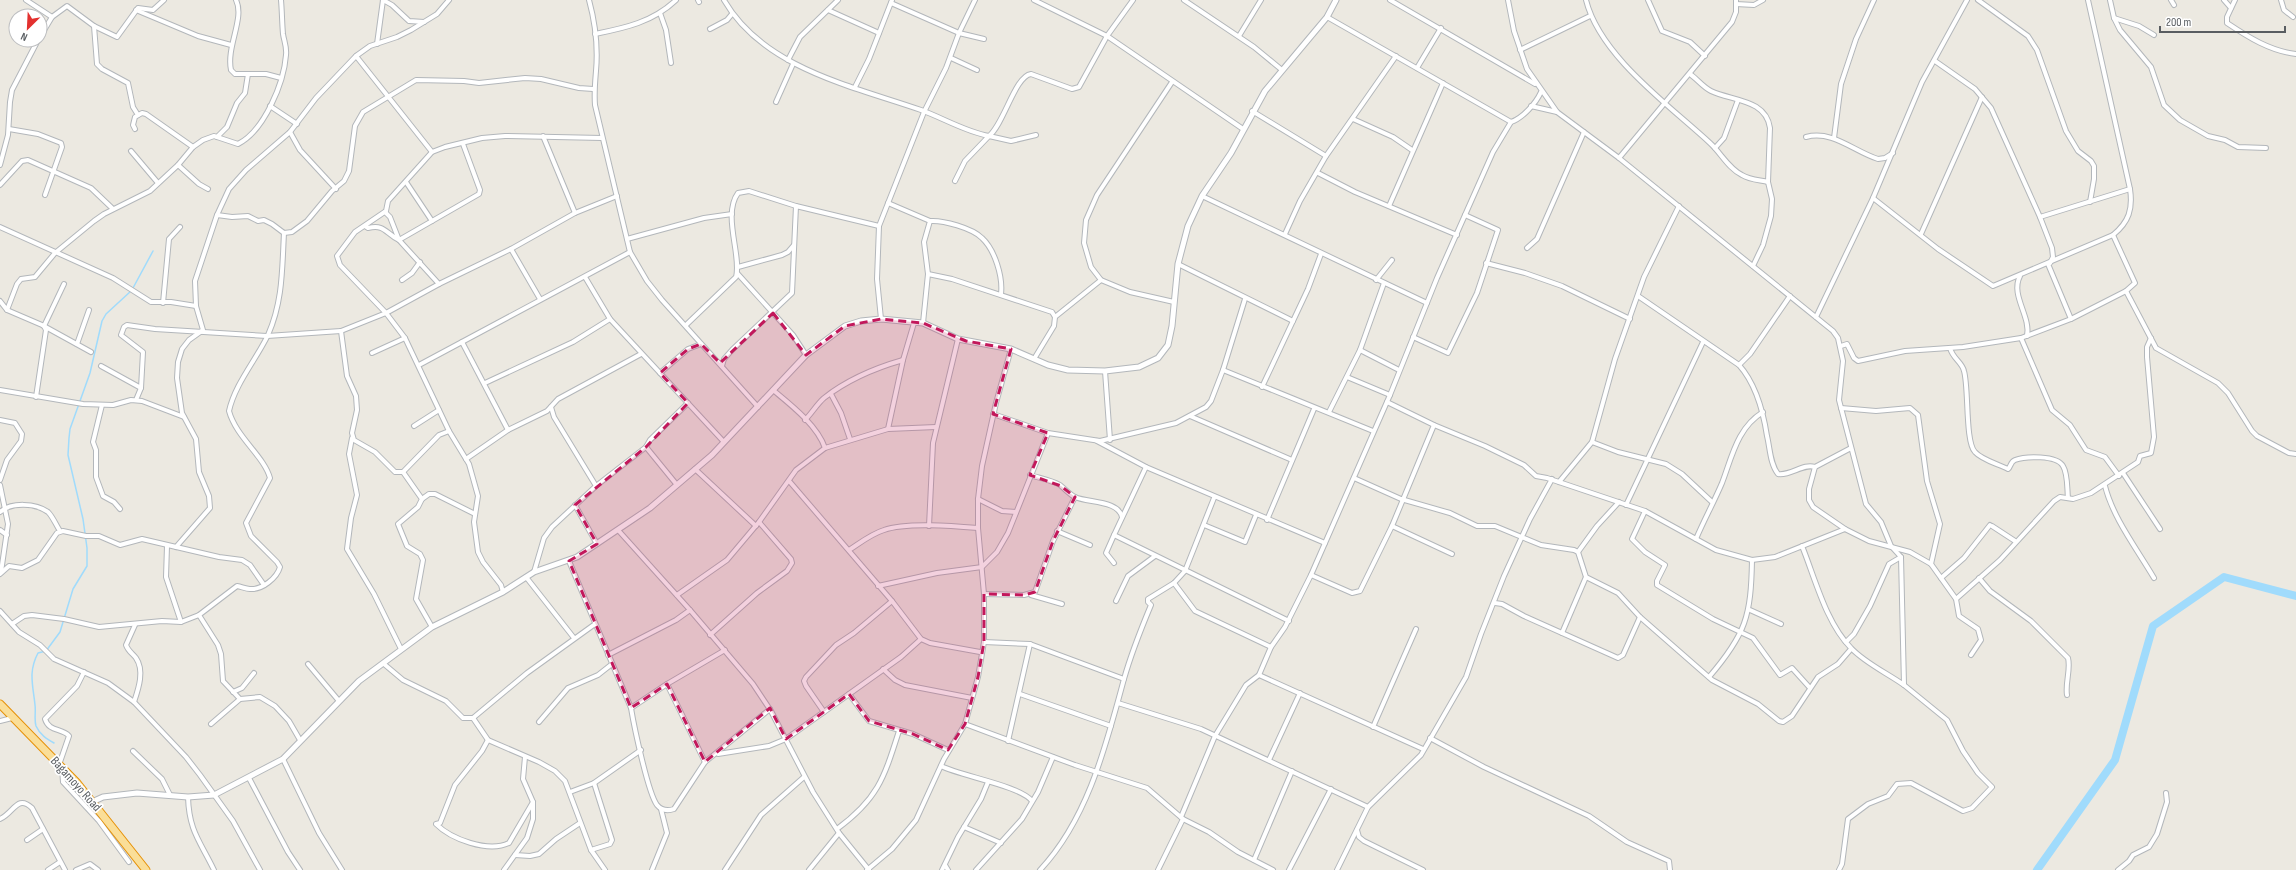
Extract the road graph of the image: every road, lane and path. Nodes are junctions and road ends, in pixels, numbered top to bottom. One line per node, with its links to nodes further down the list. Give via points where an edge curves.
1 (26, 0): 42 (street)
2 (68, 0): 35 (street)
3 (164, 0): 37 (street, via 153,10 140,7)
4 (236, 0): 59 (street, via 239,14)
5 (281, 0): 76 (street, via 283,32 287,44)
6 (383, 0): 46 (street, via 409,21); 58 (street)
7 (449, 0): 46 (street, via 445,7)
8 (589, 0): 53 (street)
9 (676, 0): 39 (street)
10 (724, 0): 40 (street)
11 (838, 0): 38 (street)
12 (975, 0): 52 (street)
13 (1034, 0): 55 (street)
14 (1133, 0): 55 (street)
15 (1184, 0): 56 (street)
16 (1261, 0): 56 (street)
17 (1336, 0): 43 (street)
18 (1390, 0): 49 (street)
19 (1508, 0): 61 (street)
20 (1586, 0): 41 (street)
21 (1648, 0): 65 (street, via 1662,31 1693,44)
22 (1763, 0): 33 (street, via 1754,5)
23 (1874, 0): 108 (street, via 1856,39 1841,84)
24 (1967, 0): 68 (street)
25 (1978, 0): 135 (street, via 2028,36 2037,50 2066,131 2078,151 2094,166)
26 (2088, 0): 130 (street)
27 (2110, 0): 45 (street)
28 (2171, 0): 34 (street)
29 (2224, 0): 36 (street)
30 (2235, 0): 36 (street)
31 (2281, 0): 44 (street, via 2284,10)
32 (891, 2): 51 (street); 52 (street)
33 (1736, 2): 65 (street, via 1732,22)
34 (2174, 5)
35 (67, 6): 42 (street); 48 (street)
36 (2231, 8): 62 (street, via 2226,17 2227,23 2260,44)
37 (136, 10): 48 (street, via 117,37); 59 (street, via 198,36)
38 (828, 10): 51 (street); 67 (street, via 800,37)
39 (660, 13): 53 (street, via 644,22); 69 (street, via 666,30)
40 (732, 14): 50 (street, via 727,20); 67 (street, via 758,39)
41 (1590, 16): 61 (street); 87 (street, via 1618,56)
42 (52, 17): 47 (street)
43 (1327, 17): 64 (street); 73 (street)
44 (2293, 17)
45 (2114, 18): 54 (street, via 2139,26); 112 (street, via 2123,34 2151,67 2164,105 2176,117 2208,136 2225,140 2238,147)
46 (424, 22): 58 (street, via 397,37)
47 (48, 24)
48 (94, 26): 93 (street, via 97,64 128,83 133,107)
49 (1441, 28): 71 (street); 79 (street)
50 (710, 29)
51 (879, 33): 80 (street)
52 (959, 33): 57 (street); 66 (street)
53 (595, 34): 81 (street, via 596,71)
54 (2154, 35)
55 (1107, 36): 77 (street); 104 (street, via 1076,89 1027,75 1011,99 1002,119)
56 (1239, 36): 73 (street)
57 (984, 39)
58 (376, 44): 63 (street)
59 (231, 45): 74 (street, via 230,70 235,74)
60 (34, 48): 97 (street, via 12,90)
61 (1520, 50): 79 (street, via 1527,69)
62 (2296, 54)
63 (356, 56): 83 (street); 96 (street, via 316,98)
64 (1396, 56): 71 (street); 94 (street)
65 (1705, 56): 75 (street)
66 (951, 58): 72 (street); 91 (street)
67 (788, 60): 70 (street)
68 (1935, 61): 84 (street, via 1965,81); 116 (street, via 1922,82)
69 (671, 63)
70 (793, 64): 80 (street); 86 (street)
71 (1417, 68): 78 (street)
72 (977, 70)
73 (1282, 70): 90 (street)
74 (248, 74): 76 (street, via 266,74); 105 (street, via 245,93 227,127)
75 (1690, 74): 85 (street, via 1712,91); 87 (street)
76 (281, 78): 88 (street)
77 (1172, 82): 99 (street); 178 (street, via 1096,195 1086,220 1086,253 1090,267)
78 (1443, 83): 95 (street); 113 (street)
79 (1537, 85): 82 (street)
80 (855, 88): 91 (street)
81 (593, 89): 83 (street, via 525,78 479,83 421,80 400,88); 107 (street)
82 (1541, 92): 89 (street); 92 (street)
83 (389, 96): 115 (street); 129 (street, via 366,110 358,119 347,176)
84 (1982, 97): 146 (street, via 1991,108 2010,146); 155 (street)
85 (1738, 100): 111 (street, via 1724,138); 125 (street, via 1757,106 1768,119)
86 (776, 102)
87 (1664, 104): 111 (street); 118 (street)
88 (270, 106): 96 (street); 105 (street, via 258,126 243,142 234,144)
89 (1531, 106): 92 (street); 95 (street)
90 (1252, 111): 99 (street); 117 (street)
91 (924, 112): 104 (street); 136 (street)
92 (1557, 112): 101 (street)
93 (138, 115): 98 (street, via 133,121); 110 (street, via 142,113 151,117)
94 (1353, 119): 113 (street, via 1393,137); 117 (street)
95 (1511, 122): 145 (street, via 1493,152)
96 (297, 124): 100 (street)
97 (9, 129): 119 (street); 121 (street, via 38,134 61,143 62,147)
98 (135, 129)
99 (1243, 129): 133 (street, via 1231,153)
100 (290, 132): 129 (street, via 300,150); 144 (street, via 234,183)
101 (1584, 132): 118 (street); 161 (street, via 1537,239)
102 (1036, 135): 104 (street, via 1011,141)
103 (543, 136): 107 (street); 109 (street, via 482,138); 142 (street)
104 (989, 136): 123 (street, via 964,161)
105 (217, 137): 110 (street, via 210,136)
106 (1806, 137): 108 (street, via 1819,135)
107 (602, 138): 132 (street)
108 (1834, 138): 116 (street, via 1878,159)
109 (463, 144): 115 (street); 147 (street, via 480,190 479,194)
110 (193, 147): 120 (street)
111 (1715, 148): 125 (street, via 1728,165 1741,175)
112 (2266, 148)
113 (1412, 150): 138 (street)
114 (132, 151): 126 (street)
115 (432, 152): 124 (street)
116 (1893, 153): 134 (street)
117 (1326, 156): 122 (street)
118 (1619, 158): 139 (street)
119 (0, 165)
120 (178, 165): 126 (street); 128 (street)
121 (52, 172): 127 (street, via 24,160); 131 (street); 140 (street, via 91,188)
122 (1318, 172): 138 (street); 154 (street, via 1300,201)
123 (956, 181)
124 (406, 182): 141 (street, via 388,201); 147 (street)
125 (1768, 182): 171 (street, via 1772,200 1770,220 1763,245)
126 (158, 183): 140 (street, via 143,195)
127 (0, 185)
128 (208, 189)
129 (336, 189): 153 (street, via 307,221 292,232)
130 (2130, 189): 135 (street); 157 (street, via 2132,201 2128,218)
131 (45, 196)
132 (617, 196): 142 (street); 158 (street)
133 (1202, 196): 154 (street); 170 (street, via 1188,226)
134 (1873, 198): 155 (street); 199 (street)
135 (2090, 202): 146 (street)
136 (888, 203): 148 (street); 150 (street)
137 (796, 206): 143 (street, via 745,190 736,196); 150 (street); 160 (street)
138 (1389, 206): 156 (street)
139 (1679, 206): 171 (street); 185 (street, via 1656,250)
140 (113, 209): 164 (street)
141 (385, 212): 149 (street); 159 (street)
142 (575, 213): 162 (street)
143 (732, 214): 158 (street, via 704,218); 172 (street, via 733,244)
144 (217, 215): 153 (street, via 248,216 258,221 264,220); 193 (street, via 195,281)
145 (1465, 215): 156 (street); 168 (street, via 1498,230)
146 (2040, 217): 169 (street, via 2052,248 2053,257)
147 (432, 221): 159 (street)
148 (930, 221): 174 (street, via 924,242); 184 (street, via 946,222 981,237 999,267 1002,280)
149 (365, 226): 159 (street, via 382,228); 196 (street, via 355,232 340,250 337,261)
150 (879, 226): 201 (street, via 877,279)
151 (0, 227): 164 (street)
152 (180, 228): 191 (street, via 169,239)
153 (284, 233): 211 (street, via 280,296)
154 (1285, 234): 165 (street)
155 (1921, 234): 175 (street, via 1989,285 1995,286)
156 (1457, 235): 192 (street)
157 (2113, 235): 169 (street); 183 (street, via 2135,283)
158 (627, 239): 163 (street)
159 (399, 240): 167 (street)
160 (794, 245): 172 (street, via 782,255); 197 (street, via 792,294)
161 (1527, 248)
162 (511, 249): 182 (street); 187 (street)
163 (630, 252): 176 (street); 207 (street, via 647,282)
164 (55, 253): 191 (street, via 129,287 151,302); 194 (street, via 35,277 21,279)
165 (1321, 254): 179 (street); 204 (street)
166 (1392, 260): 179 (street)
167 (420, 262): 177 (street, via 412,273); 182 (street)
168 (1486, 263): 202 (street, via 1525,272 1562,286); 213 (street, via 1477,293 1449,353)
169 (2049, 263): 175 (street); 203 (street)
170 (1178, 264): 188 (street); 190 (street)
171 (1753, 266): 186 (street)
172 (738, 267): 173 (street)
173 (737, 274): 197 (street); 207 (street, via 734,280)
174 (928, 274): 184 (street); 206 (street)
175 (2020, 276): 212 (street, via 2017,286 2028,325)
176 (585, 277): 187 (street); 200 (street)
177 (402, 280)
178 (1101, 280): 190 (street, via 1130,292); 198 (street)
179 (1376, 280): 180 (street)
180 (1384, 283): 192 (street); 225 (street)
181 (64, 284): 208 (street)
182 (439, 284): 196 (street)
183 (2126, 291): 203 (street); 216 (street)
184 (1001, 294): 198 (street, via 1052,312)
185 (1638, 296): 202 (street); 219 (street)
186 (1790, 296): 199 (street); 233 (street, via 1750,354)
187 (540, 299): 218 (street)
188 (1245, 299): 204 (street); 236 (street)
189 (0, 301): 194 (street)
190 (1174, 302): 238 (street, via 1168,345 1158,358 1139,366)
191 (163, 303): 193 (street)
192 (1427, 304): 213 (street)
193 (196, 306): 209 (street)
194 (8, 310): 208 (street)
195 (89, 310): 220 (street)
196 (386, 313): 210 (street); 214 (street)
197 (773, 313): 229 (street, via 793,335); 235 (street, via 732,350 724,359)
198 (1055, 317): 230 (street, via 1054,326)
199 (1816, 317): 222 (street, via 1833,331)
200 (610, 319): 228 (street); 241 (street, via 573,342)
201 (880, 319): 205 (street); 229 (street, via 845,326)
202 (1630, 319): 278 (street, via 1615,359)
203 (2071, 319): 212 (street)
204 (1293, 321): 242 (street)
205 (914, 322): 206 (street); 231 (street)
206 (923, 323): 217 (street)
207 (686, 325): 221 (street)
208 (44, 326): 220 (street); 248 (street, via 46,330)
209 (203, 331): 211 (street); 243 (street, via 127,325 124,327 122,336 143,351); 262 (street, via 189,340 180,355 178,391)
210 (341, 331): 211 (street); 273 (street, via 346,376 357,410)
211 (267, 336): 363 (street, via 235,394 229,411 236,427 256,457 267,468 270,478 246,523 251,536 280,567 276,575)
212 (2027, 336): 215 (street)
213 (1413, 337): 237 (street)
214 (405, 338): 227 (street); 232 (street)
215 (2021, 338): 223 (street); 291 (street, via 2052,410 2070,425 2086,450 2105,457)
216 (2151, 338): 282 (street, via 2156,348 2218,383 2258,436 2289,453); 291 (street, via 2147,347 2147,357 2154,437 2152,452 2150,455 2140,456 2138,462)
217 (958, 339): 224 (street); 267 (street)
218 (462, 342): 232 (street); 241 (street)
219 (1703, 342): 233 (street); 284 (street)
220 (77, 344): 226 (street)
221 (701, 344): 235 (street); 239 (street, via 688,349)
222 (1840, 346): 223 (street, via 1847,344 1858,361 1905,351); 255 (street, via 1843,361 1839,400)
223 (1950, 348): 303 (street, via 1964,371 1969,400 1970,444 1974,452 2008,469 2012,462 2018,459 2053,459 2061,464 2064,470)
224 (1011, 349): 230 (street); 260 (street)
225 (1360, 350): 237 (street); 240 (street)
226 (91, 352)
227 (372, 353)
228 (641, 354): 239 (street); 254 (street, via 558,399)
229 (806, 355): 245 (street)
230 (1034, 359): 238 (street, via 1068,370)
231 (903, 360): 246 (street, via 867,372); 268 (street)
232 (419, 365): 257 (street)
233 (1739, 365): 259 (street, via 1750,379)
234 (101, 366): 243 (street)
235 (722, 366): 253 (street)
236 (1223, 370): 242 (street); 261 (street, via 1206,407)
237 (1399, 370): 247 (street)
238 (1105, 371): 276 (street)
239 (660, 373): 251 (street)
240 (1347, 377): 247 (street); 258 (street)
241 (485, 383): 270 (street)
242 (1262, 387): 256 (street)
243 (140, 388): 249 (street)
244 (0, 390): 248 (street)
245 (773, 390): 253 (street); 264 (street)
246 (831, 394): 264 (street); 274 (street)
247 (1390, 395): 250 (street)
248 (36, 397): 252 (street)
249 (136, 400): 252 (street); 262 (street, via 152,403)
250 (1387, 402): 265 (street); 271 (street)
251 (688, 403): 277 (street); 279 (street)
252 (102, 405): 312 (street, via 93,439 96,477 103,496)
253 (758, 406): 277 (street)
254 (551, 407): 270 (street, via 530,421); 299 (street, via 554,417)
255 (1841, 408): 281 (street); 351 (street, via 1876,411 1910,408 1918,415 1928,481 1940,524)
256 (1314, 409): 258 (street); 285 (street)
257 (439, 410): 266 (street); 269 (street)
258 (1329, 412): 271 (street)
259 (1762, 412): 286 (street, via 1773,467 1778,474 1787,474 1808,466); 308 (street, via 1740,436)
260 (993, 414): 272 (street); 305 (street)
261 (1190, 416): 276 (street, via 1176,423); 285 (street)
262 (184, 417): 342 (street, via 196,439 199,472 210,502 208,512 190,528)
263 (0, 420): 294 (street, via 15,423 22,434 21,441 8,460)
264 (805, 420): 280 (street)
265 (1434, 425): 293 (street, via 1498,452 1524,466 1536,476); 306 (street)
266 (414, 426)
267 (936, 427): 268 (street); 322 (street)
268 (888, 429): 274 (street)
269 (449, 430): 283 (street); 289 (street, via 439,435)
270 (508, 430): 283 (street)
271 (1373, 431): 292 (street)
272 (1048, 433): 275 (street); 290 (street)
273 (352, 438): 289 (street, via 375,452 395,472); 396 (street, via 349,454 357,495 347,548 374,594)
274 (850, 439): 280 (street)
275 (1097, 440): 276 (street); 287 (street)
276 (1110, 440)
277 (723, 442): 288 (street)
278 (1592, 442): 284 (street, via 1618,452); 296 (street)
279 (646, 447): 298 (street); 299 (street)
280 (825, 448): 295 (street, via 804,462)
281 (1851, 448): 286 (street); 341 (street, via 1866,504 1881,522)
282 (2296, 454)
283 (466, 459): 316 (street, via 477,487 478,502)
284 (1648, 459): 308 (street, via 1672,468); 309 (street)
285 (1292, 460): 319 (street)
286 (1815, 467): 325 (street, via 1809,500 1813,506)
287 (1146, 468): 302 (street); 318 (street)
288 (695, 469): 298 (street); 320 (street)
289 (402, 472): 304 (street)
290 (1030, 475): 301 (street, via 1061,486); 315 (street)
291 (2121, 475): 300 (street); 328 (street)
292 (1354, 478): 306 (street); 336 (street)
293 (1552, 479): 296 (street); 333 (street)
294 (0, 480)
295 (790, 482): 320 (street); 343 (street)
296 (1559, 482): 307 (street)
297 (0, 484): 311 (street)
298 (677, 485): 327 (street)
299 (596, 486): 310 (street)
300 (2105, 486): 303 (street, via 2091,494); 361 (street, via 2118,520)
301 (1075, 497): 318 (street, via 1114,507 1121,512); 330 (street)
302 (1214, 498): 317 (street); 321 (street)
303 (2068, 498): 335 (street, via 2060,497 2054,501)
304 (422, 499): 316 (street, via 429,494 435,494); 385 (street, via 418,507 398,524 407,546 420,554 423,560 416,599)
305 (978, 499): 315 (street, via 1002,512); 324 (street)
306 (1401, 499): 323 (street); 333 (street, via 1450,513 1477,526 1494,526)
307 (1619, 502): 309 (street); 344 (street)
308 (1712, 502): 334 (street)
309 (1626, 505): 313 (street)
310 (575, 506): 337 (street); 354 (street, via 544,538)
311 (5, 508): 314 (street); 329 (street, via 30,505 44,510 49,513); 331 (street)
312 (120, 509)
313 (1645, 511): 334 (street); 387 (street, via 1632,539 1645,552 1665,565 1657,581 1658,585 1713,619)
314 (0, 512)
315 (1016, 512): 352 (street, via 997,552)
316 (475, 514): 365 (street, via 478,552 502,585)
317 (1256, 516): 319 (street); 321 (street, via 1245,542)
318 (1122, 517): 332 (street)
319 (1267, 520): 336 (street)
320 (758, 524): 367 (street, via 727,560); 389 (street, via 792,563)
321 (1204, 525): 353 (street)
322 (929, 526): 324 (street); 343 (street, via 887,529)
323 (1392, 526): 345 (street); 356 (street, via 1357,592 1352,593)
324 (978, 528): 352 (street)
325 (1845, 528): 340 (street); 341 (street, via 1869,540)
326 (0, 530): 331 (street)
327 (618, 530): 337 (street); 367 (street)
328 (2160, 530)
329 (60, 531): 339 (street, via 99,536 120,545 142,539); 355 (street, via 38,560 22,568 10,566)
330 (1057, 531): 338 (street); 368 (street, via 1039,585)
331 (7, 535): 355 (street)
332 (1114, 535): 346 (street); 350 (street, via 1106,553)
333 (1522, 537): 344 (street); 372 (street)
334 (1696, 539): 348 (street, via 1725,554)
335 (2015, 541): 359 (street, via 1991,526 1964,558); 360 (street, via 2000,560)
336 (1325, 543): 356 (street)
337 (596, 544): 349 (street)
338 (1090, 545)
339 (167, 546): 342 (street); 380 (street, via 166,577)
340 (1802, 546): 348 (street, via 1775,556); 393 (street, via 1835,627)
341 (1891, 546): 347 (street); 351 (street, via 1910,552)
342 (176, 547): 363 (street, via 242,560 250,565)
343 (849, 550): 364 (street)
344 (1578, 552): 358 (street)
345 (1452, 554)
346 (1155, 556): 353 (street); 371 (street, via 1128,576)
347 (1901, 557): 393 (street, via 1889,564 1870,606); 412 (street)
348 (1752, 560): 375 (street)
349 (569, 561): 354 (street); 382 (street)
350 (1114, 563)
351 (1931, 564): 359 (street)
352 (982, 567): 364 (street, via 937,573); 366 (street)
353 (1185, 571): 362 (street); 379 (street)
354 (534, 572): 357 (street)
355 (1, 573)
356 (1311, 575): 379 (street)
357 (526, 577): 365 (street); 390 (street)
358 (1586, 577): 378 (street, via 1618,593); 388 (street)
359 (1941, 578): 369 (street)
360 (1979, 578): 369 (street); 418 (street, via 1990,592 2031,621 2063,653 2069,663)
361 (2154, 578)
362 (1174, 583): 395 (street, via 1195,611); 410 (street, via 1148,599 1151,605)
363 (264, 585): 377 (street, via 250,589 237,586)
364 (878, 586): 370 (street)
365 (503, 592): 385 (street)
366 (984, 594): 368 (street); 392 (street)
367 (677, 595): 374 (street)
368 (1031, 595): 373 (street)
369 (1956, 599): 401 (street, via 1959,616 1978,629 1981,638)
370 (892, 601): 391 (street); 427 (street, via 836,645 806,677 806,686)
371 (1116, 601)
372 (1495, 603): 388 (street); 438 (street, via 1481,634 1471,667)
373 (1062, 604)
374 (690, 610): 389 (street); 400 (street, via 676,620)
375 (1750, 610): 383 (street); 387 (street)
376 (0, 611): 381 (street)
377 (199, 615): 380 (street); 414 (street, via 218,645 223,681)
378 (1640, 616): 388 (street, via 1620,658); 409 (street)
379 (1289, 621): 395 (street)
380 (180, 622): 384 (street, via 162,621)
381 (12, 624): 384 (street, via 24,616 32,615 64,619 99,628); 406 (street, via 54,659)
382 (595, 624): 390 (street); 400 (street)
383 (1781, 624)
384 (135, 625): 422 (street, via 126,645 139,666 140,681)
385 (432, 627): 396 (street)
386 (1416, 629): 435 (street)
387 (1742, 631): 409 (street); 413 (street, via 1759,645 1780,675 1792,668)
388 (1562, 633)
389 (710, 635): 398 (street)
390 (574, 638): 429 (street)
391 (921, 639): 399 (street); 405 (street)
392 (984, 642): 394 (street); 399 (street)
393 (1846, 642): 397 (street)
394 (1030, 644): 410 (street); 417 (street)
395 (1271, 647): 408 (street)
396 (400, 649): 403 (street)
397 (1851, 649): 412 (street); 413 (street, via 1838,664 1818,677)
398 (725, 650): 411 (street); 426 (street)
399 (980, 652): 419 (street, via 978,677)
400 (608, 655): 404 (street)
401 (1972, 655)
402 (308, 664): 421 (street)
403 (384, 664): 421 (street, via 359,681); 429 (street, via 403,680 446,701 463,718)
404 (612, 664): 425 (street); 431 (street, via 598,675 568,688)
405 (883, 669): 416 (street); 419 (street, via 905,685)
406 (84, 672): 422 (street, via 118,689); 453 (street, via 77,686 45,719 53,729 69,736)
407 (254, 673): 414 (street, via 242,688)
408 (1260, 675): 415 (street); 437 (street, via 1246,685)
409 (1709, 677): 413 (street, via 1754,702 1775,719 1783,722 1792,716)
410 (1124, 679): 423 (street)
411 (667, 684): 425 (street); 452 (street)
412 (1904, 685): 513 (street, via 1947,720 1966,756 1992,787 1972,808 1963,811 1911,783 1897,784 1888,796 1868,804 1848,819)
413 (1810, 688)
414 (233, 692): 420 (street)
415 (1300, 693): 435 (street); 451 (street)
416 (848, 694): 427 (street); 436 (street, via 869,721)
417 (1020, 694): 434 (street); 442 (street)
418 (2066, 695)
419 (972, 698): 433 (street)
420 (240, 699): 432 (street); 440 (street, via 260,698 275,706 289,721)
421 (339, 701): 440 (street, via 312,731)
422 (134, 702): 465 (street, via 186,757)
423 (1118, 703): 434 (street); 437 (street, via 1191,725)
424 (0, 704): 428 (highway, Bagamoyo Road)
425 (631, 708): 444 (street)
426 (770, 709): 439 (street); 447 (street)
427 (824, 712): 439 (street)
428 (12, 718): 430 (street); 453 (highway, Bagamoyo Road)
429 (473, 718): 441 (street)
430 (0, 721)
431 (539, 722)
432 (211, 724)
433 (965, 724): 442 (street); 445 (street)
434 (1111, 726): 455 (street)
435 (1373, 727): 443 (street)
436 (899, 731): 445 (street, via 925,738); 479 (street, via 879,788 869,802)
437 (1215, 736): 451 (street); 472 (street)
438 (1430, 738): 443 (street); 512 (street, via 1484,767 1589,816 1627,842 1669,861)
439 (786, 739): 447 (street, via 768,746); 457 (street)
440 (300, 740): 450 (street)
441 (488, 740): 448 (street); 469 (street, via 455,785 440,823 436,824 456,839 477,845 504,846 509,843)
442 (1008, 741): 449 (street)
443 (1423, 749): 470 (street, via 1421,755)
444 (641, 750): 460 (street); 471 (street, via 656,804)
445 (948, 750): 454 (street)
446 (133, 751): 464 (street, via 162,779)
447 (716, 754): 452 (street)
448 (524, 757): 462 (street, via 555,771 565,781); 469 (street, via 523,779)
449 (1053, 757): 455 (street); 467 (street)
450 (283, 759): 458 (street); 496 (street, via 319,833)
451 (1269, 760): 456 (street)
452 (705, 762): 471 (street, via 674,809)
453 (60, 766): 468 (highway, Bagamoyo Road); 474 (street, via 63,782)
454 (941, 766): 459 (street); 502 (street, via 916,820 892,849)
455 (1095, 771): 472 (street, via 1147,788); 506 (street, via 1086,798 1072,824)
456 (1292, 772): 461 (street); 484 (street)
457 (804, 777): 479 (street); 500 (street, via 761,814)
458 (249, 778): 465 (street); 495 (street)
459 (988, 782): 467 (street, via 1026,796); 476 (street)
460 (594, 783): 462 (street); 482 (street, via 612,840 610,844)
461 (1331, 788): 470 (street); 509 (street)
462 (570, 792): 475 (street)
463 (2166, 793): 514 (street, via 2167,802 2158,834 2149,847 2133,855)
464 (170, 795): 466 (street); 468 (street, via 137,793 103,797)
465 (214, 795): 466 (street); 494 (street, via 233,821)
466 (188, 797): 493 (street, via 192,830)
467 (1032, 801): 481 (street, via 1022,819)
468 (92, 802): 474 (highway, Bagamoyo Road)
469 (533, 802): 483 (street, via 532,826)
470 (1368, 806): 477 (street)
471 (661, 809): 499 (street, via 667,833)
472 (1182, 818): 484 (street); 507 (street)
473 (0, 819): 478 (street, via 18,804 28,803)
474 (102, 819): 486 (street); 492 (highway, Bagamoyo Road)
475 (580, 823): 482 (street); 483 (street, via 539,854)
476 (964, 827): 481 (street); 487 (street)
477 (1356, 829): 510 (street); 511 (street, via 1359,838)
478 (43, 830): 480 (street); 485 (street)
479 (838, 831): 501 (street); 502 (street)
480 (27, 840)
481 (1001, 843): 505 (street)
482 (591, 850): 498 (street)
483 (515, 855): 497 (street)
484 (1254, 860): 508 (street)
485 (60, 862): 488 (street); 489 (street)
486 (129, 862)
487 (945, 865): 503 (street); 504 (street)
488 (48, 870)
489 (66, 870)
490 (76, 870): 491 (street, via 90,864)
491 (98, 870)
492 (146, 870)
493 (214, 870)
494 (260, 870)
495 (300, 870)
496 (342, 870)
497 (504, 870)
498 (604, 870)
499 (652, 870)
500 (725, 870)
501 (809, 870)
502 (868, 870)
503 (942, 870)
504 (948, 870)
505 (976, 870)
506 (1040, 870)
507 (1158, 870)
508 (1273, 870)
509 (1289, 870)
510 (1337, 870)
511 (1423, 870)
512 (1670, 870)
513 (1839, 870)
514 (2118, 870)

